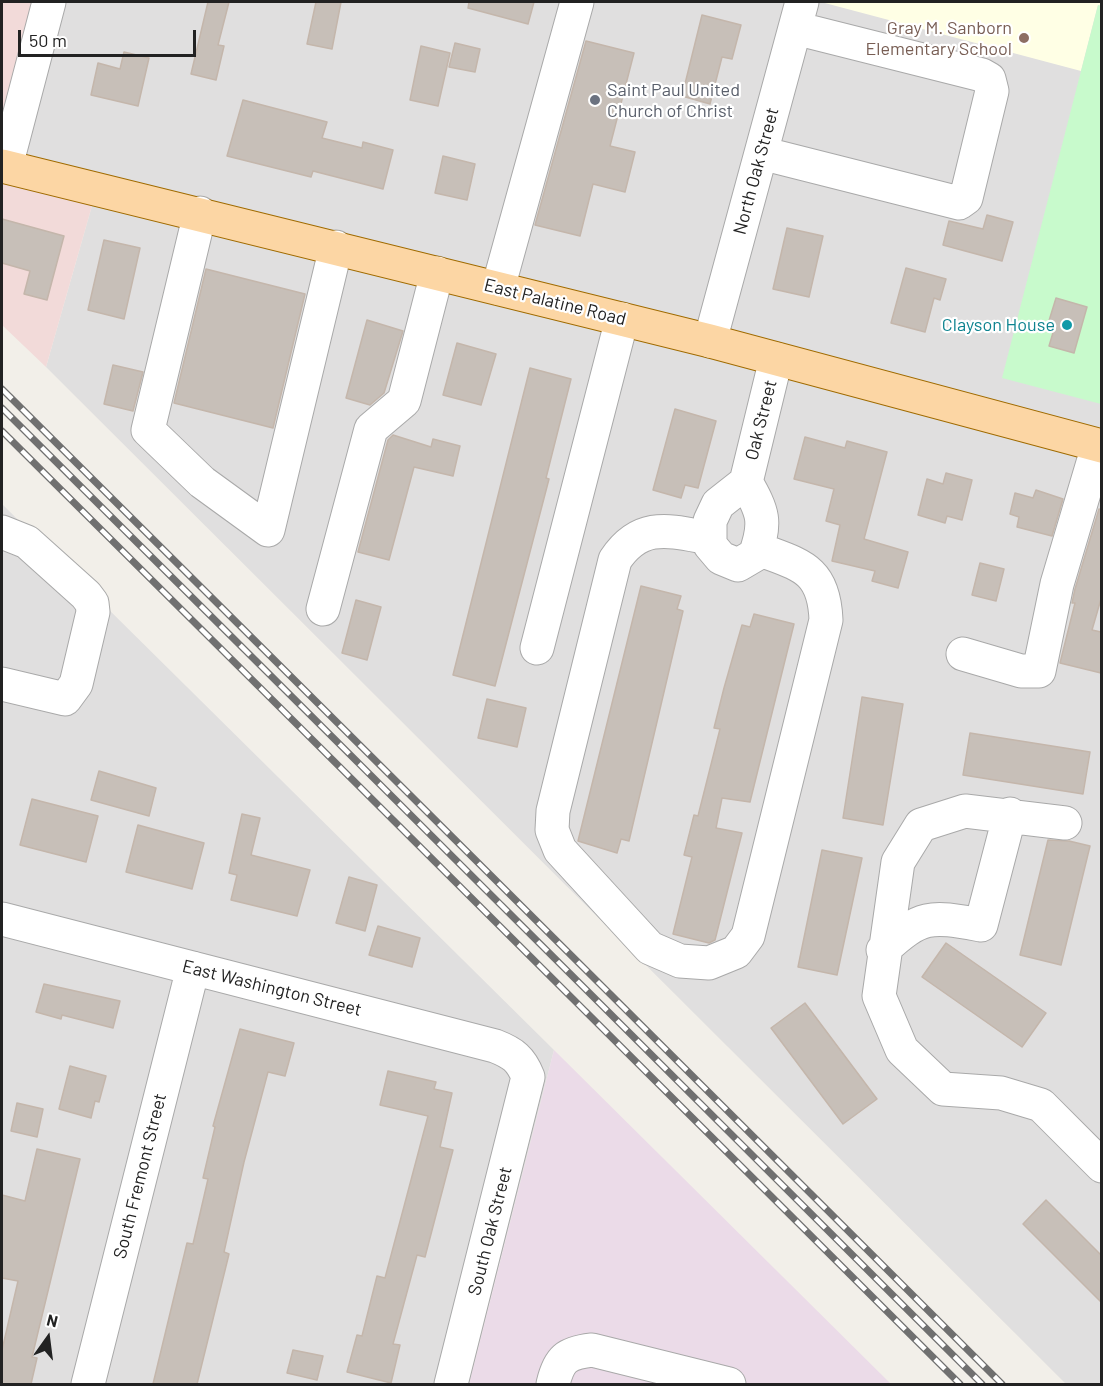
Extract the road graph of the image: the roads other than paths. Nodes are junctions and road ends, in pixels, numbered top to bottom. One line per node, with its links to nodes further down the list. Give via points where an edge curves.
1 (49, 2): 5 (street)
2 (577, 2): 9 (street)
3 (798, 15): 4 (street, North Oak Street); 4 (street, via 989,80 992,91 966,198 959,202)
4 (761, 153): 11 (street, North Oak Street)
5 (3, 165): 6 (main road, East Palatine Road)
6 (200, 213): 7 (main road, East Palatine Road); 7 (street, via 148,430 202,482 267,530)
7 (336, 247): 8 (main road, East Palatine Road)
8 (437, 273): 9 (main road, East Palatine Road); 18 (street, via 404,401 371,429)
9 (498, 288): 10 (main road, East Palatine Road)
10 (622, 319): 11 (main road, East Palatine Road); 19 (street)
11 (710, 341): 12 (main road, East Palatine Road)
12 (776, 359): 13 (main road, East Palatine Road); 14 (street, Oak Street)
13 (1100, 446): 20 (street, via 1057,584 1039,671 1021,671)
14 (746, 482): 16 (street, Oak Street, via 718,504 710,520); 17 (street, Oak Street, via 762,511 763,535)
15 (2, 532): 21 (street, via 35,549 86,595 93,612 76,684 65,699)
16 (710, 538): 17 (street, via 710,545 721,558 738,565); 17 (street, via 651,532 627,543 615,560 553,811 552,830 560,850 650,948 680,961 709,963 736,952 748,936 826,620 820,584 805,567)
17 (758, 549)
18 (323, 609)
19 (537, 648)
20 (963, 654)
21 (2, 684)
22 (1010, 814): 23 (street); 25 (street, via 981,925 938,918 909,927); 25 (street, via 965,811 921,825 898,862)
23 (1065, 823)
24 (2, 919): 26 (street, East Washington Street)
25 (883, 950): 28 (street, via 879,996 902,1050 944,1089 1001,1094 1041,1105)
26 (193, 968): 27 (street, East Washington Street, via 495,1046 522,1061); 29 (street, South Fremont Street)
27 (528, 1077): 30 (street, South Oak Street)
28 (1101, 1166)
29 (88, 1384)
30 (451, 1384)
31 (553, 1384): 32 (street, via 557,1367 572,1352 592,1350)
32 (729, 1384)

